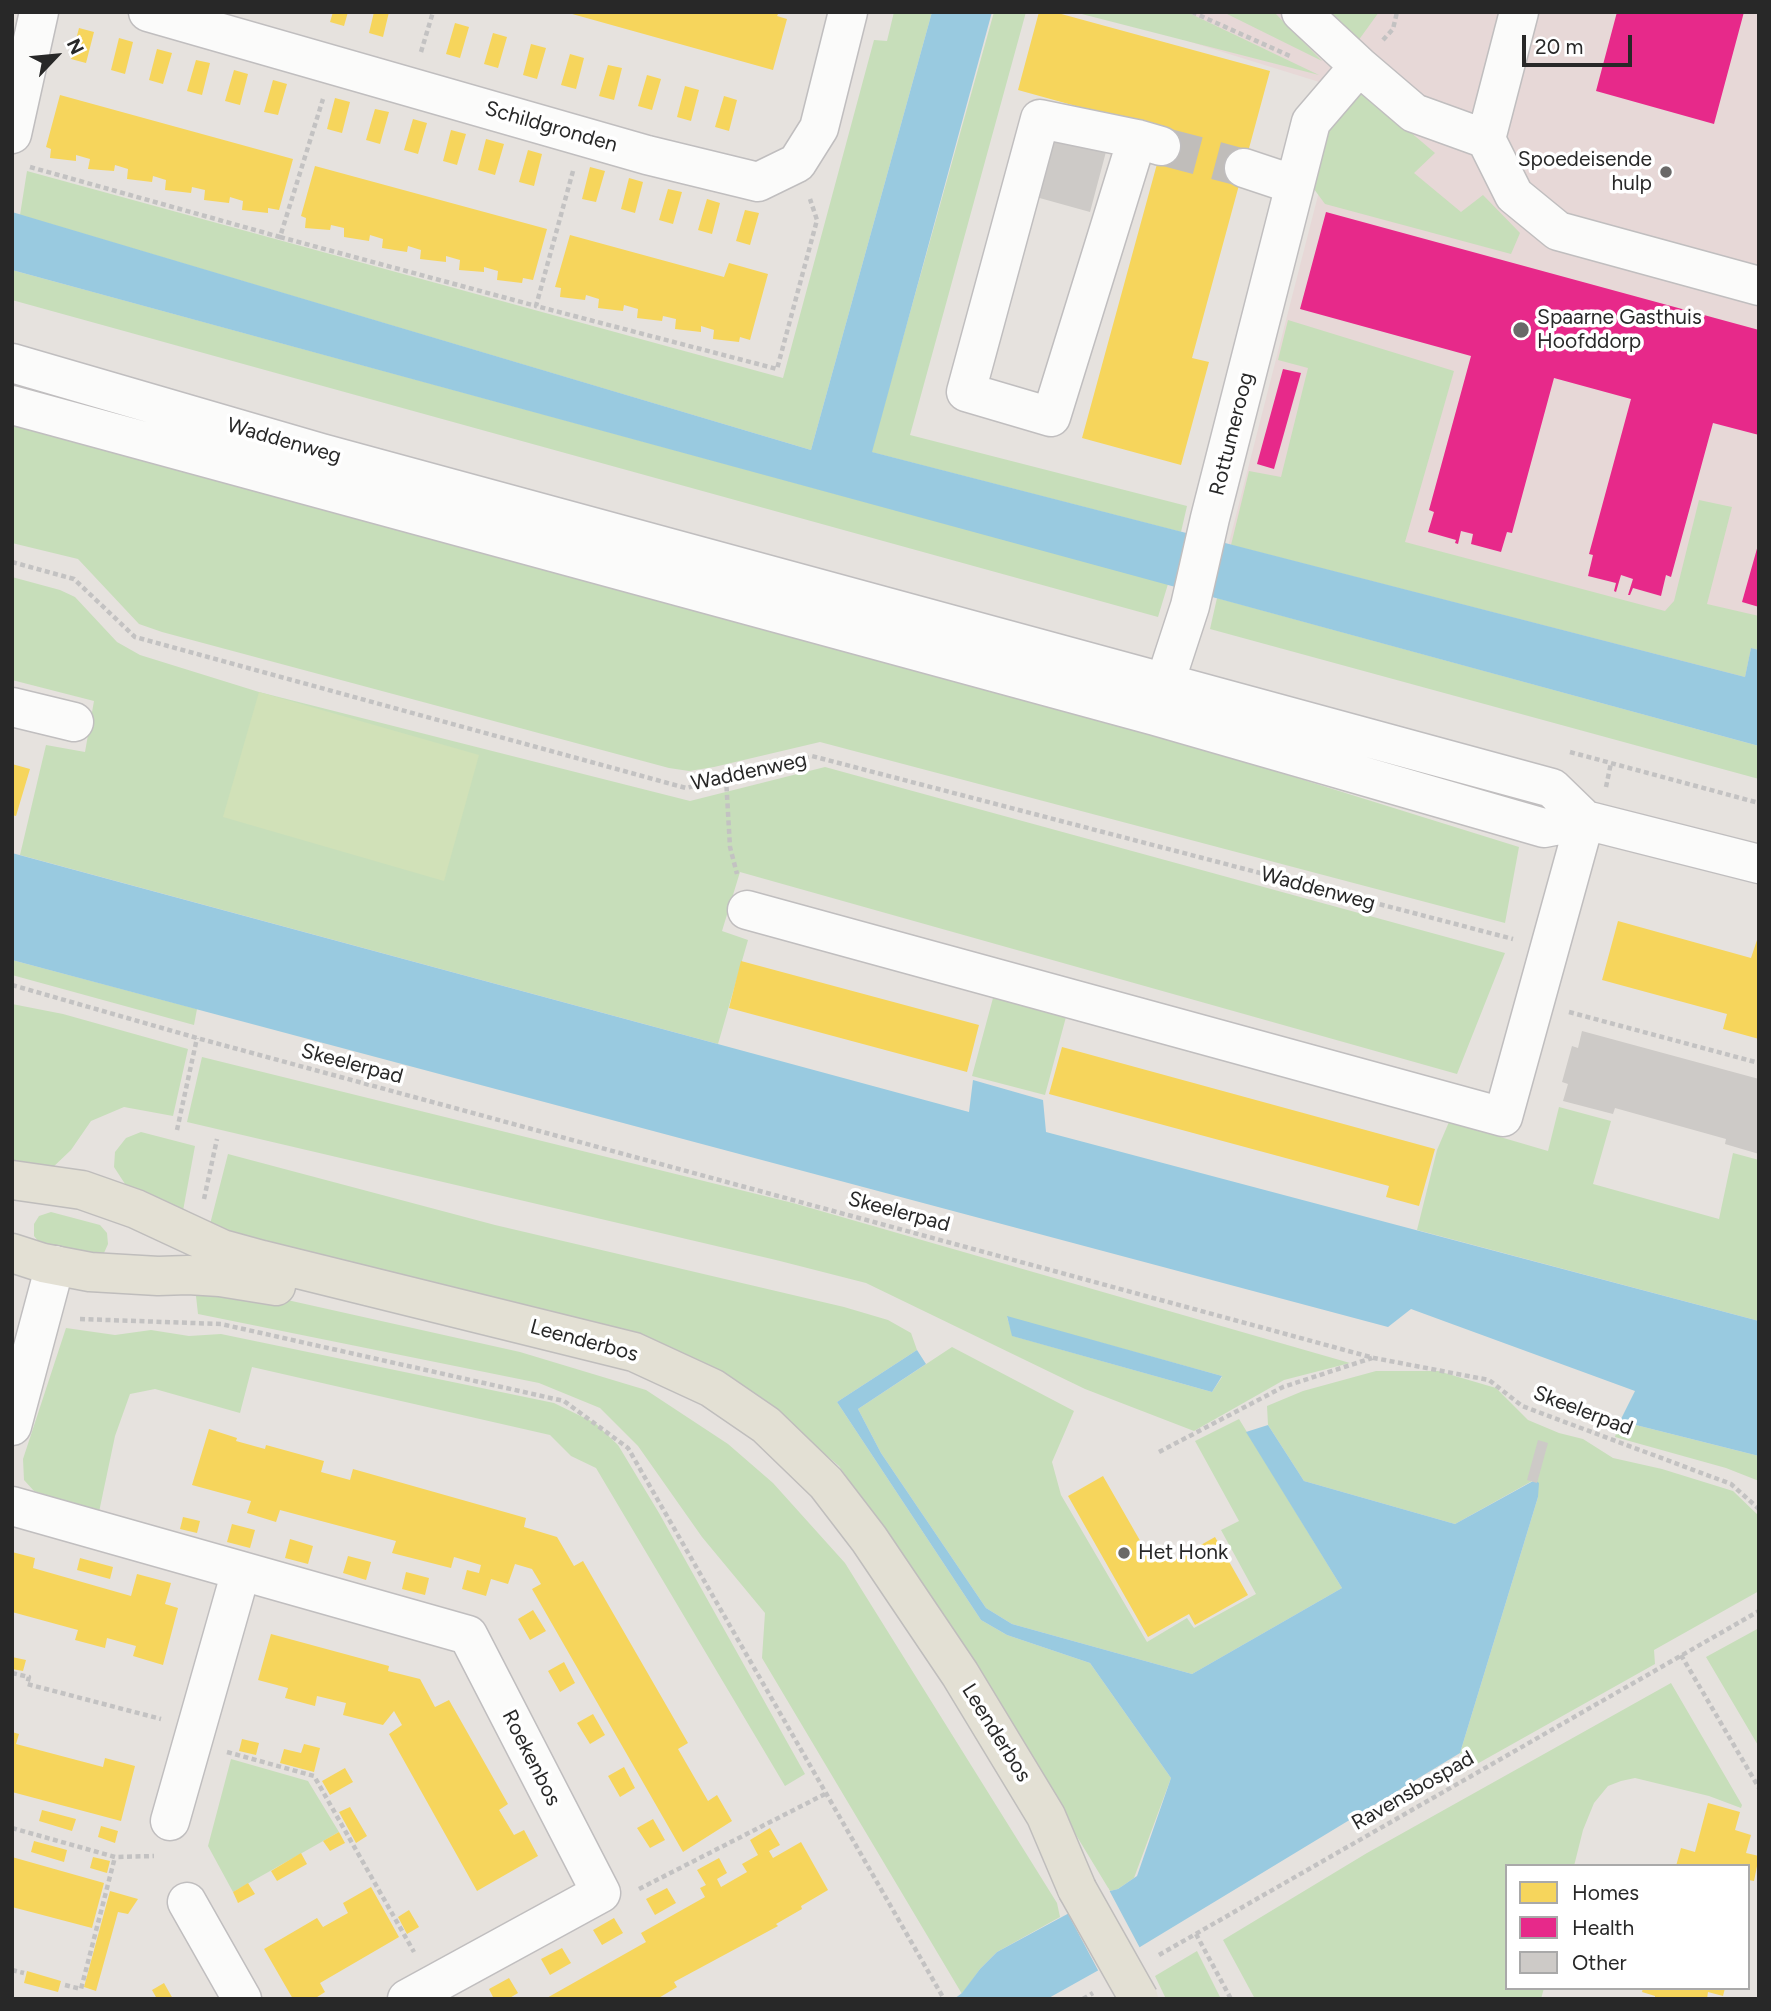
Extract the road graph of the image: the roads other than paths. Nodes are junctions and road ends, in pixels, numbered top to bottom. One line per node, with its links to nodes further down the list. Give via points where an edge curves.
1 (39, 12): 9 (street)
2 (148, 12): 3 (street, Schildgronden, via 758,182 797,163 818,128)
3 (848, 12)
4 (1301, 12): 6 (street)
5 (1519, 12): 7 (street)
6 (1350, 77): 7 (street, via 1414,113); 11 (street, Rottumeroog, via 1311,122)
7 (1486, 139): 12 (street, via 1514,195 1558,231)
8 (1149, 142): 8 (street, via 1040,119 966,392 1051,417)
9 (19, 150)
10 (1244, 168): 11 (street)
11 (1295, 185): 15 (street, Rottumeroog, via 1190,606)
12 (1759, 286)
13 (12, 363): 15 (street, Waddenweg)
14 (12, 405): 15 (street, Waddenweg)
15 (1160, 699): 18 (street, Waddenweg, via 1544,828)
16 (12, 707): 17 (street)
17 (74, 722)
18 (1585, 820): 19 (street, Waddenweg); 20 (street, via 1503,1117)
19 (1759, 864)
20 (747, 910)
21 (20, 1185): 22 (main road, Leenderbos, via 82,1189)
22 (136, 1209): 25 (main road, via 146,1227 146,1247 137,1265); 30 (main road, Leenderbos, via 222,1249 634,1352 712,1388 766,1425 826,1483 877,1550 960,1674 1046,1816)
23 (12, 1253): 24 (main road, Leenderbos)
24 (55, 1265): 25 (main road, Leenderbos); 26 (street)
25 (121, 1275): 30 (main road, Leenderbos, via 256,1281 624,1371 686,1397 746,1439 843,1540 1027,1824)
26 (12, 1426)
27 (12, 1506): 28 (street, Roekenbos)
28 (241, 1571): 29 (street); 32 (street, Roekenbos, via 468,1635 601,1894)
29 (170, 1821)
30 (1077, 1889): 34 (main road, Leenderbos, bridge)
31 (187, 1902): 33 (street)
32 (420, 1992)
33 (242, 1999)
34 (1139, 1999)

